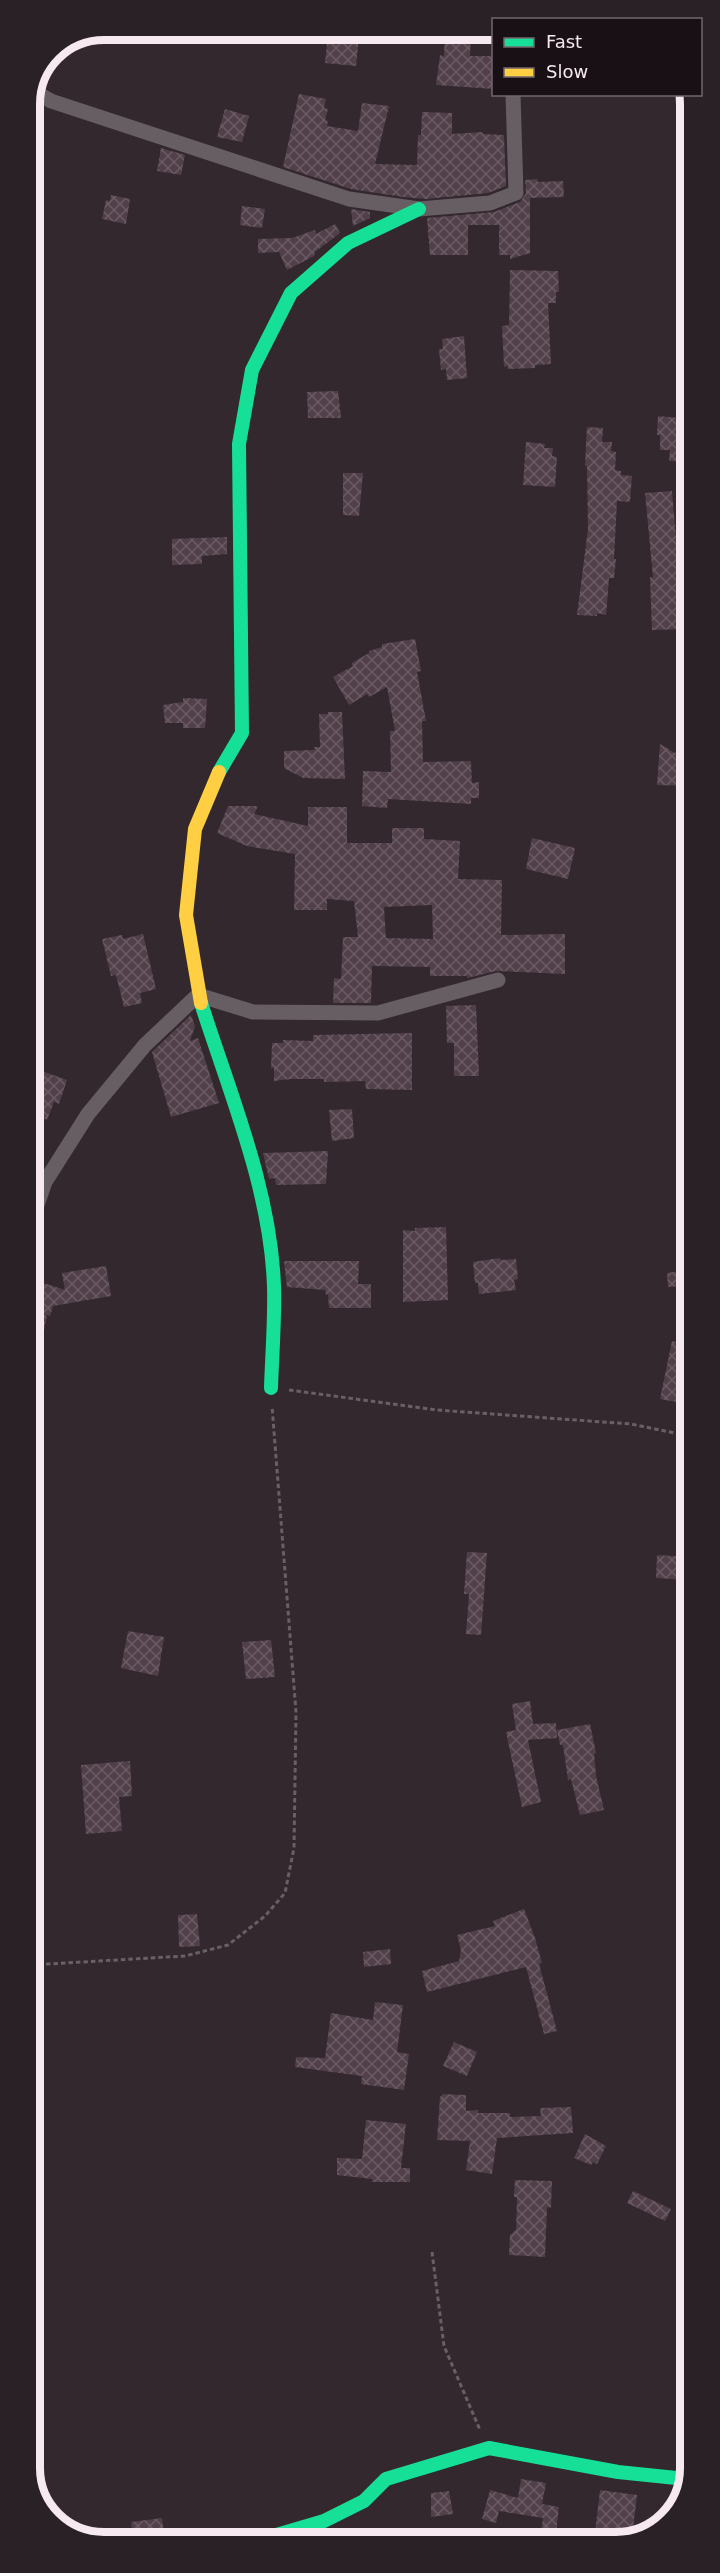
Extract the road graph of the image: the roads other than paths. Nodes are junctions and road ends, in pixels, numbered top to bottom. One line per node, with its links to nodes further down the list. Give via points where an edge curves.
1 (41, 96): 3 (street, via 349,199)
2 (513, 96): 3 (street, via 516,193 489,203)
3 (418, 209): 5 (street, via 348,243 291,293 252,370 239,444 242,733 215,779 195,829 186,915)
4 (498, 980): 5 (street, via 378,1013 253,1012)
5 (198, 995): 6 (street, via 145,1045 88,1114); 7 (street, via 253,1166 267,1225 274,1286)
6 (40, 1196)
7 (271, 1388)
8 (678, 2478): 9 (street, via 618,2472 489,2448 386,2479 364,2501 324,2521)
9 (282, 2532)

